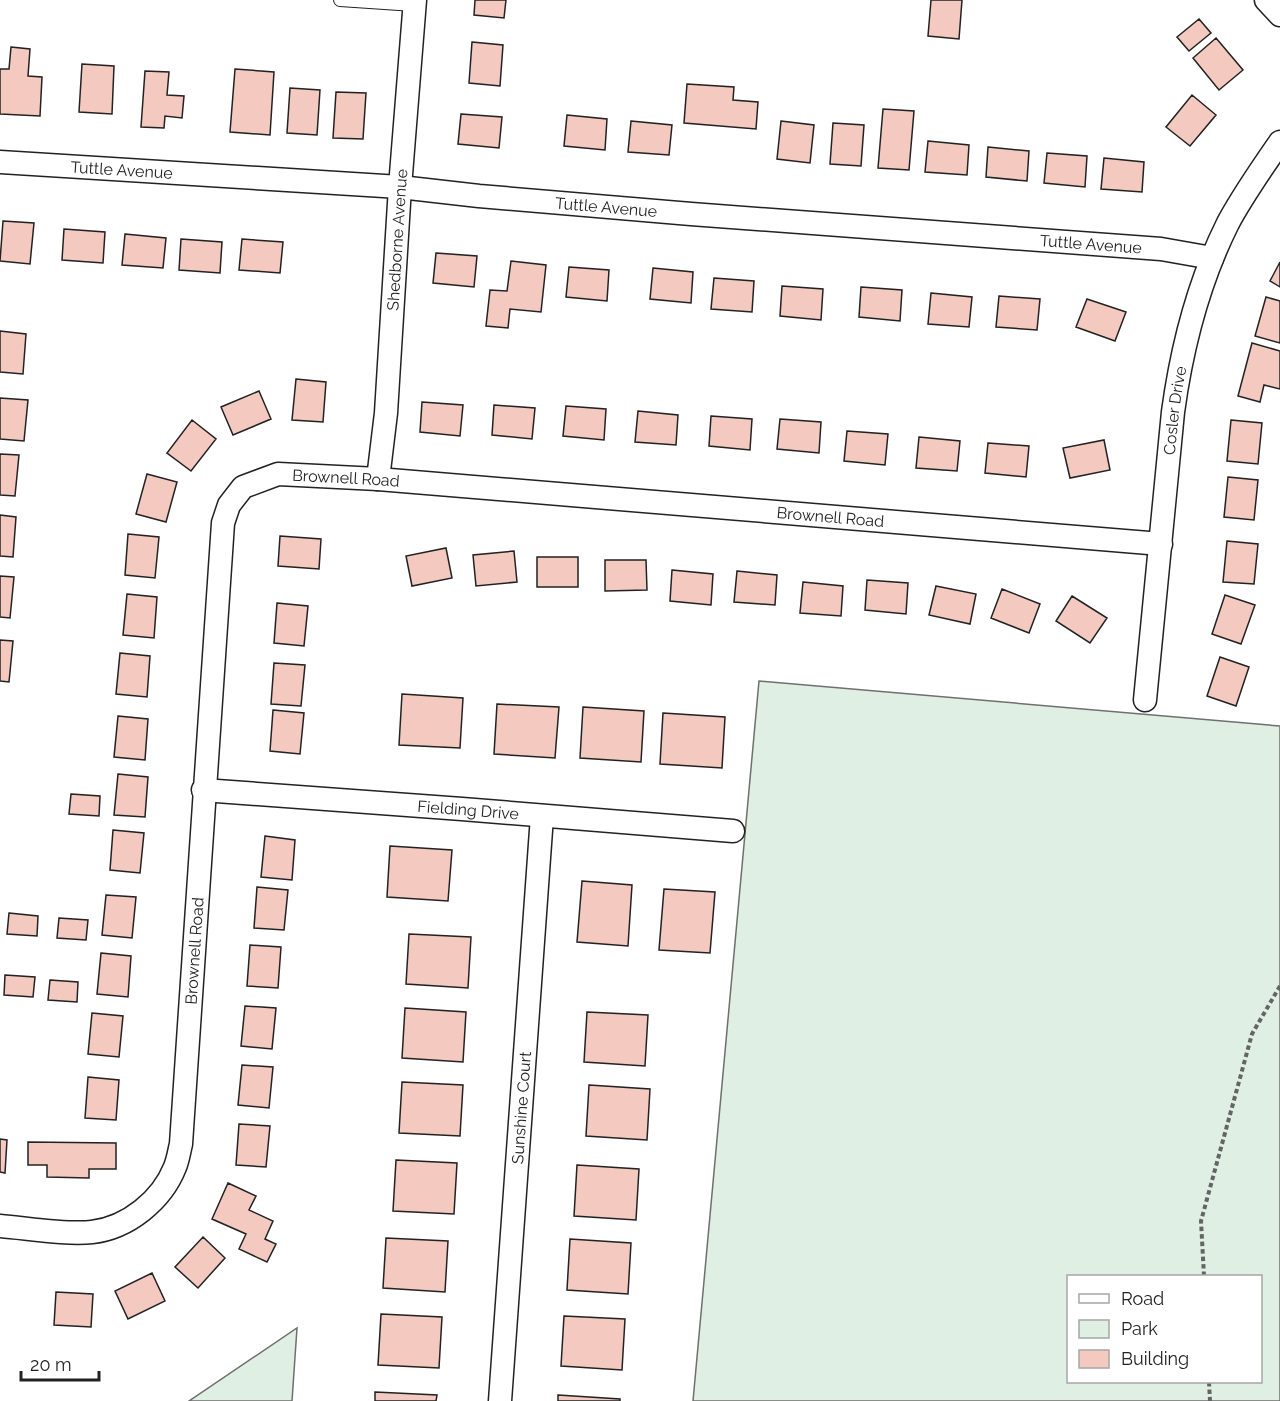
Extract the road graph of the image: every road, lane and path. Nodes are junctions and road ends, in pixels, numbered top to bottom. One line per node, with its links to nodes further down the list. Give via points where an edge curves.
1 (340, 0): 3 (lane)
2 (1266, 0): 4 (street)
3 (415, 3): 7 (street, Shedborne Avenue)
4 (1280, 15)
5 (1280, 142): 8 (street, Cosler Drive, via 1229,222)
6 (0, 162): 7 (street, Tuttle Avenue)
7 (400, 187): 8 (street, Tuttle Avenue, via 691,214 1161,249); 9 (street, Shedborne Avenue, via 386,413)
8 (1212, 258): 10 (street, Cosler Drive, via 1179,366)
9 (378, 479): 10 (street, Brownell Road); 12 (street, Brownell Road, via 278,474 243,487 229,505 223,523)
10 (1161, 544): 11 (street, Cosler Drive)
11 (1145, 700)
12 (203, 790): 13 (street, Fielding Drive); 16 (street, Brownell Road, via 181,1144 175,1167 150,1205 125,1222 88,1233)
13 (542, 816): 14 (street, Fielding Drive); 19 (street, Sunshine Court)
14 (733, 831)
15 (1280, 986): 17 (path, via 1252,1034 1201,1221)
16 (0, 1226)
17 (1204, 1275)
18 (1209, 1383): 20 (path)
19 (500, 1401)
20 (1210, 1401)

